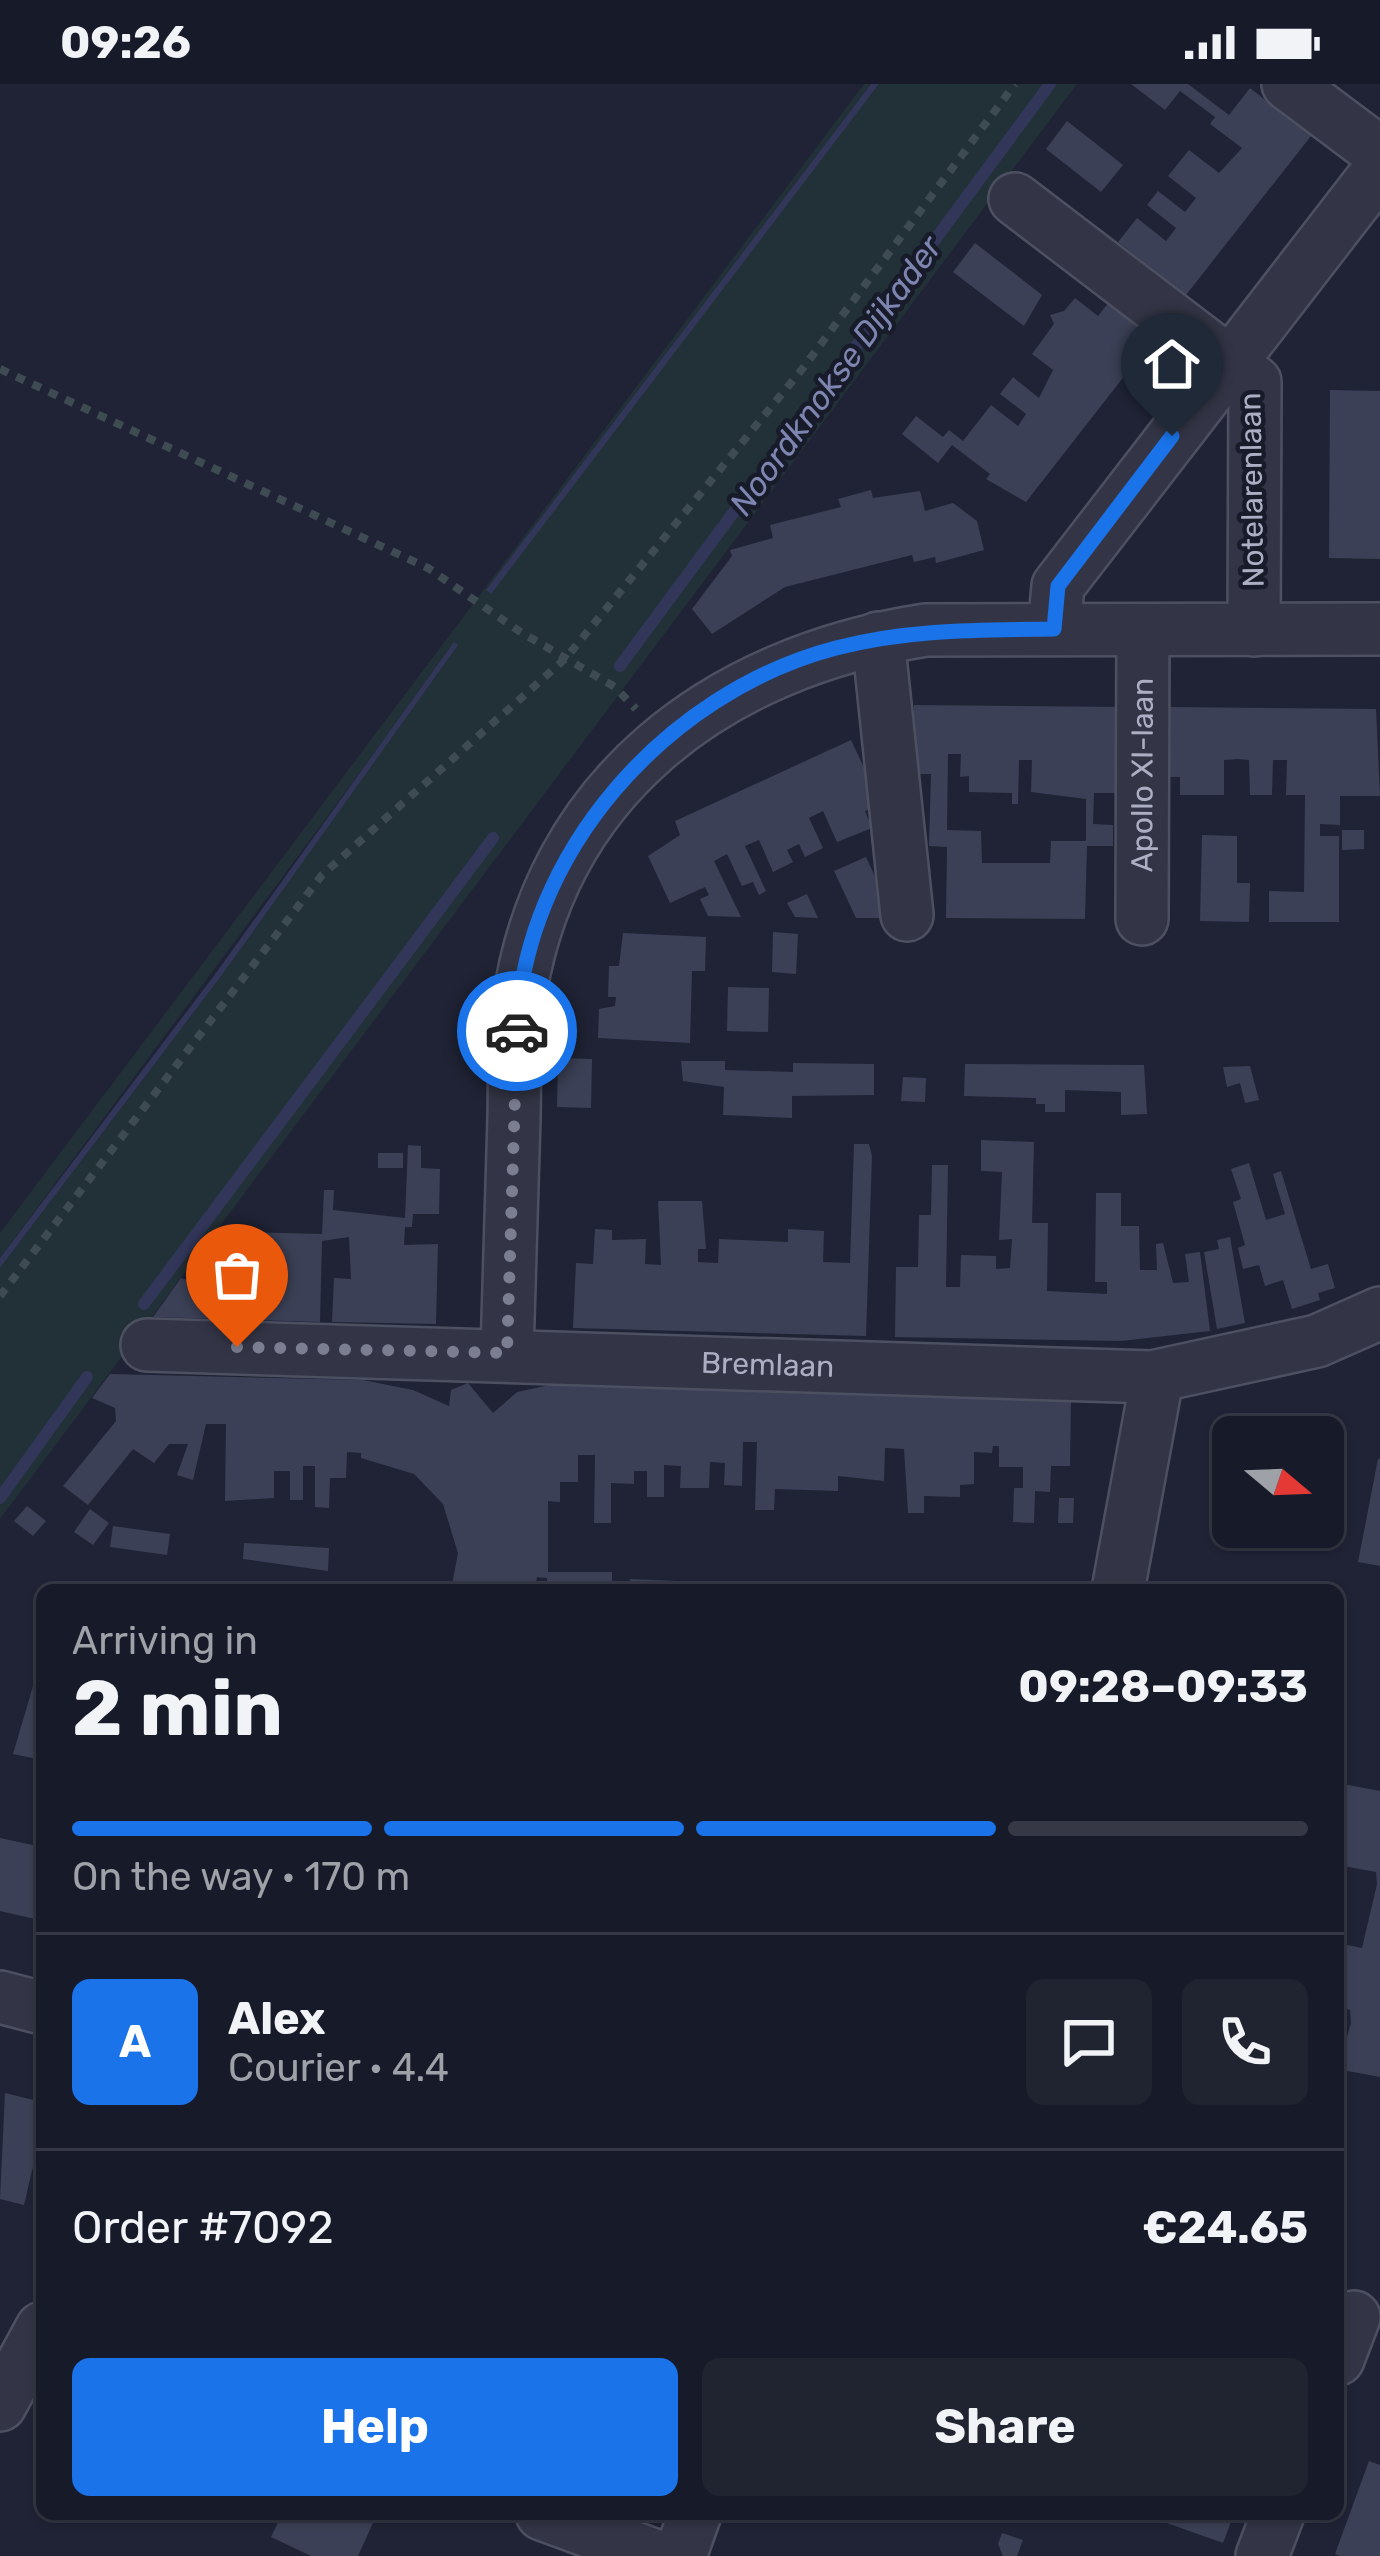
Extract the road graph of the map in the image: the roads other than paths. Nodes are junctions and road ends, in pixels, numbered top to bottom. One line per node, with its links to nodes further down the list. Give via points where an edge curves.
1 (1288, 84): 2 (street)
2 (1380, 153)
3 (1380, 169): 5 (street, Notelarenlaan)
4 (1015, 199): 5 (street)
5 (1229, 361): 6 (street, Notelarenlaan, via 1058,586); 8 (street, Notelarenlaan, via 1255,382)
6 (1054, 629): 9 (street); 10 (street)
7 (1380, 629): 8 (street)
8 (1254, 630): 9 (street)
9 (1144, 631): 12 (street, Apollo XI-laan)
10 (878, 638): 11 (street); 15 (street, via 765,673 712,702 616,788 570,853 536,928 518,1008)
11 (907, 915)
12 (1142, 919)
13 (1380, 1313): 16 (street, Bremlaan, via 1317,1341)
14 (147, 1345): 15 (street, Bremlaan)
15 (507, 1353): 16 (street, Bremlaan)
16 (1152, 1377): 17 (street)
17 (1119, 1584)
18 (0, 1996): 19 (street)
19 (36, 2006)
20 (36, 2339): 21 (street)
21 (0, 2405)
22 (558, 2520): 25 (street)
23 (692, 2520): 26 (street)
24 (1276, 2520): 27 (street)
25 (656, 2556)
26 (680, 2556)
27 (1262, 2556)

